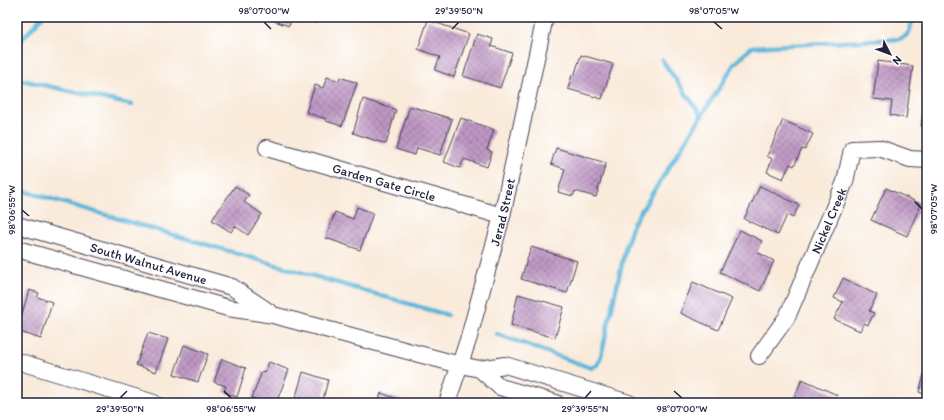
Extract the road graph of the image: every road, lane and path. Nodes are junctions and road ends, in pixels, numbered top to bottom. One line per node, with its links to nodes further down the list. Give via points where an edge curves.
1 (541, 18): 4 (street, Jerad Street)
2 (267, 148): 4 (street, Garden Gate Circle)
3 (927, 160): 8 (street, Nickel Creek, via 910,159 879,148 852,149 845,182 787,317)
4 (502, 216): 10 (street, Jerad Street)
5 (17, 224): 7 (street, South Walnut Avenue, via 232,286)
6 (17, 248): 7 (street, South Walnut Avenue, via 228,308)
7 (273, 315): 10 (street, South Walnut Avenue)
8 (759, 356)
9 (17, 361): 12 (street)
10 (460, 364): 11 (street, South Walnut Avenue); 13 (street, Jerad Street)
11 (480, 369): 14 (street, South Walnut Avenue, via 500,387); 15 (street, South Walnut Avenue, via 505,365)
12 (154, 403)
13 (447, 403)
14 (556, 403)
15 (629, 403)

